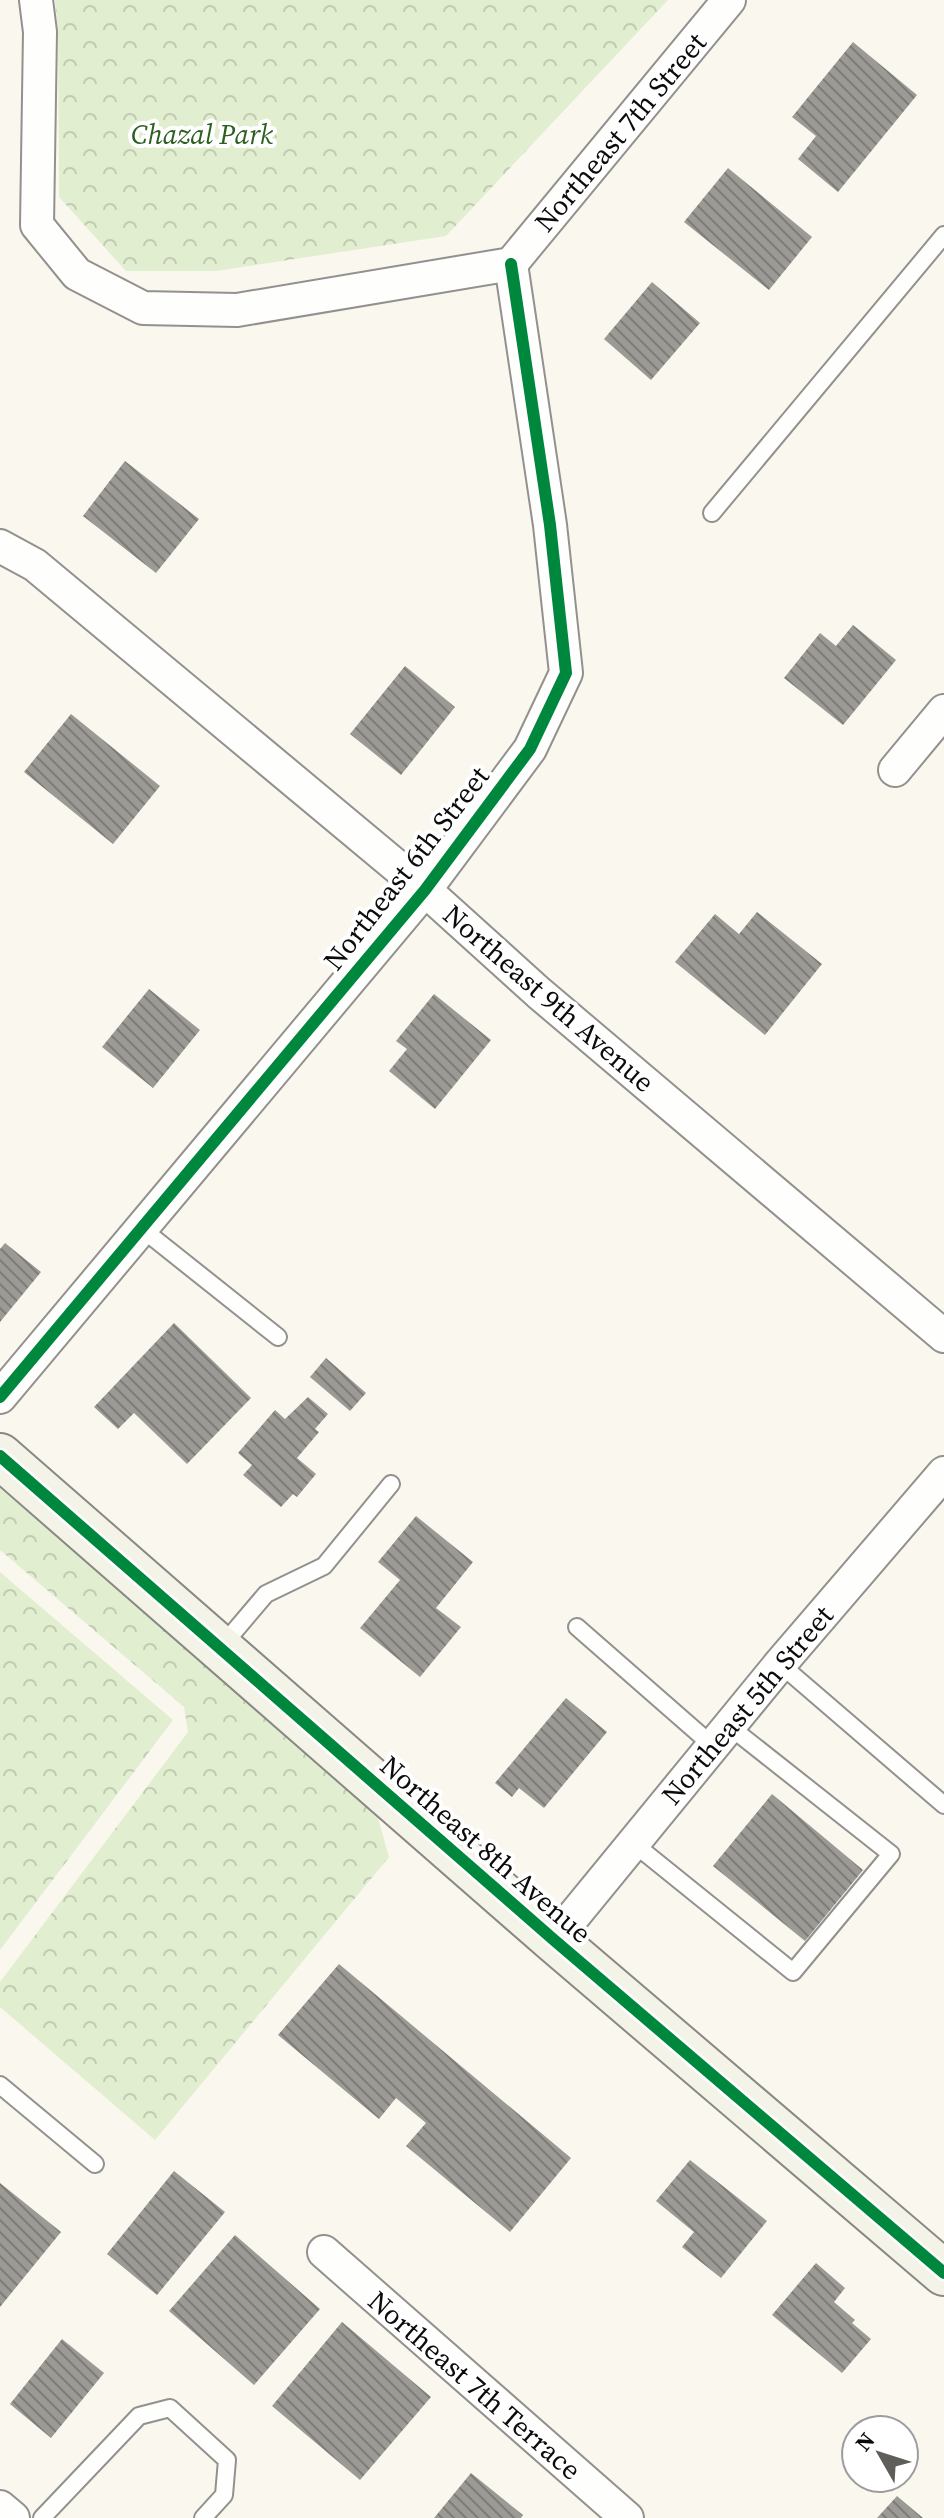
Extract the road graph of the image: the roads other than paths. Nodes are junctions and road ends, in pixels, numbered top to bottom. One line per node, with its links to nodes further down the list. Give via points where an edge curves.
1 (36, 0): 4 (street, via 37,225 77,274 143,308 237,310)
2 (729, 0): 4 (street, Northeast 7th Street)
3 (944, 235): 5 (lane)
4 (511, 264): 9 (street, Northeast 6th Street, via 566,673 530,749)
5 (712, 513)
6 (0, 546): 9 (street, Northeast 9th Avenue, via 35,565)
7 (944, 711): 8 (street)
8 (895, 770)
9 (425, 890): 10 (street, Northeast 6th Street); 11 (street, Northeast 9th Avenue)
10 (141, 1228): 12 (lane); 13 (street, Northeast 6th Street)
11 (944, 1336)
12 (278, 1337)
13 (0, 1397)
14 (0, 1456): 18 (main road, Northeast 8th Avenue)
15 (944, 1473): 19 (street, Northeast 5th Street)
16 (391, 1484): 18 (lane, via 324,1566 266,1594)
17 (577, 1627): 20 (lane)
18 (220, 1649): 23 (main road, Northeast 8th Avenue)
19 (780, 1664): 20 (street, Northeast 5th Street); 21 (lane)
20 (721, 1736): 22 (street, Northeast 5th Street); 22 (lane, via 891,1854 793,1972)
21 (944, 1805)
22 (633, 1843): 23 (street, Northeast 5th Street)
23 (554, 1940): 27 (main road, Northeast 8th Avenue)
24 (0, 2085): 25 (lane)
25 (95, 2164)
26 (324, 2252): 32 (street, Northeast 7th Terrace)
27 (944, 2273)
28 (0, 2507): 29 (street)
29 (13, 2518)
30 (42, 2518): 31 (lane, via 139,2416 170,2408 227,2460 224,2495)
31 (203, 2518)
32 (627, 2518)

